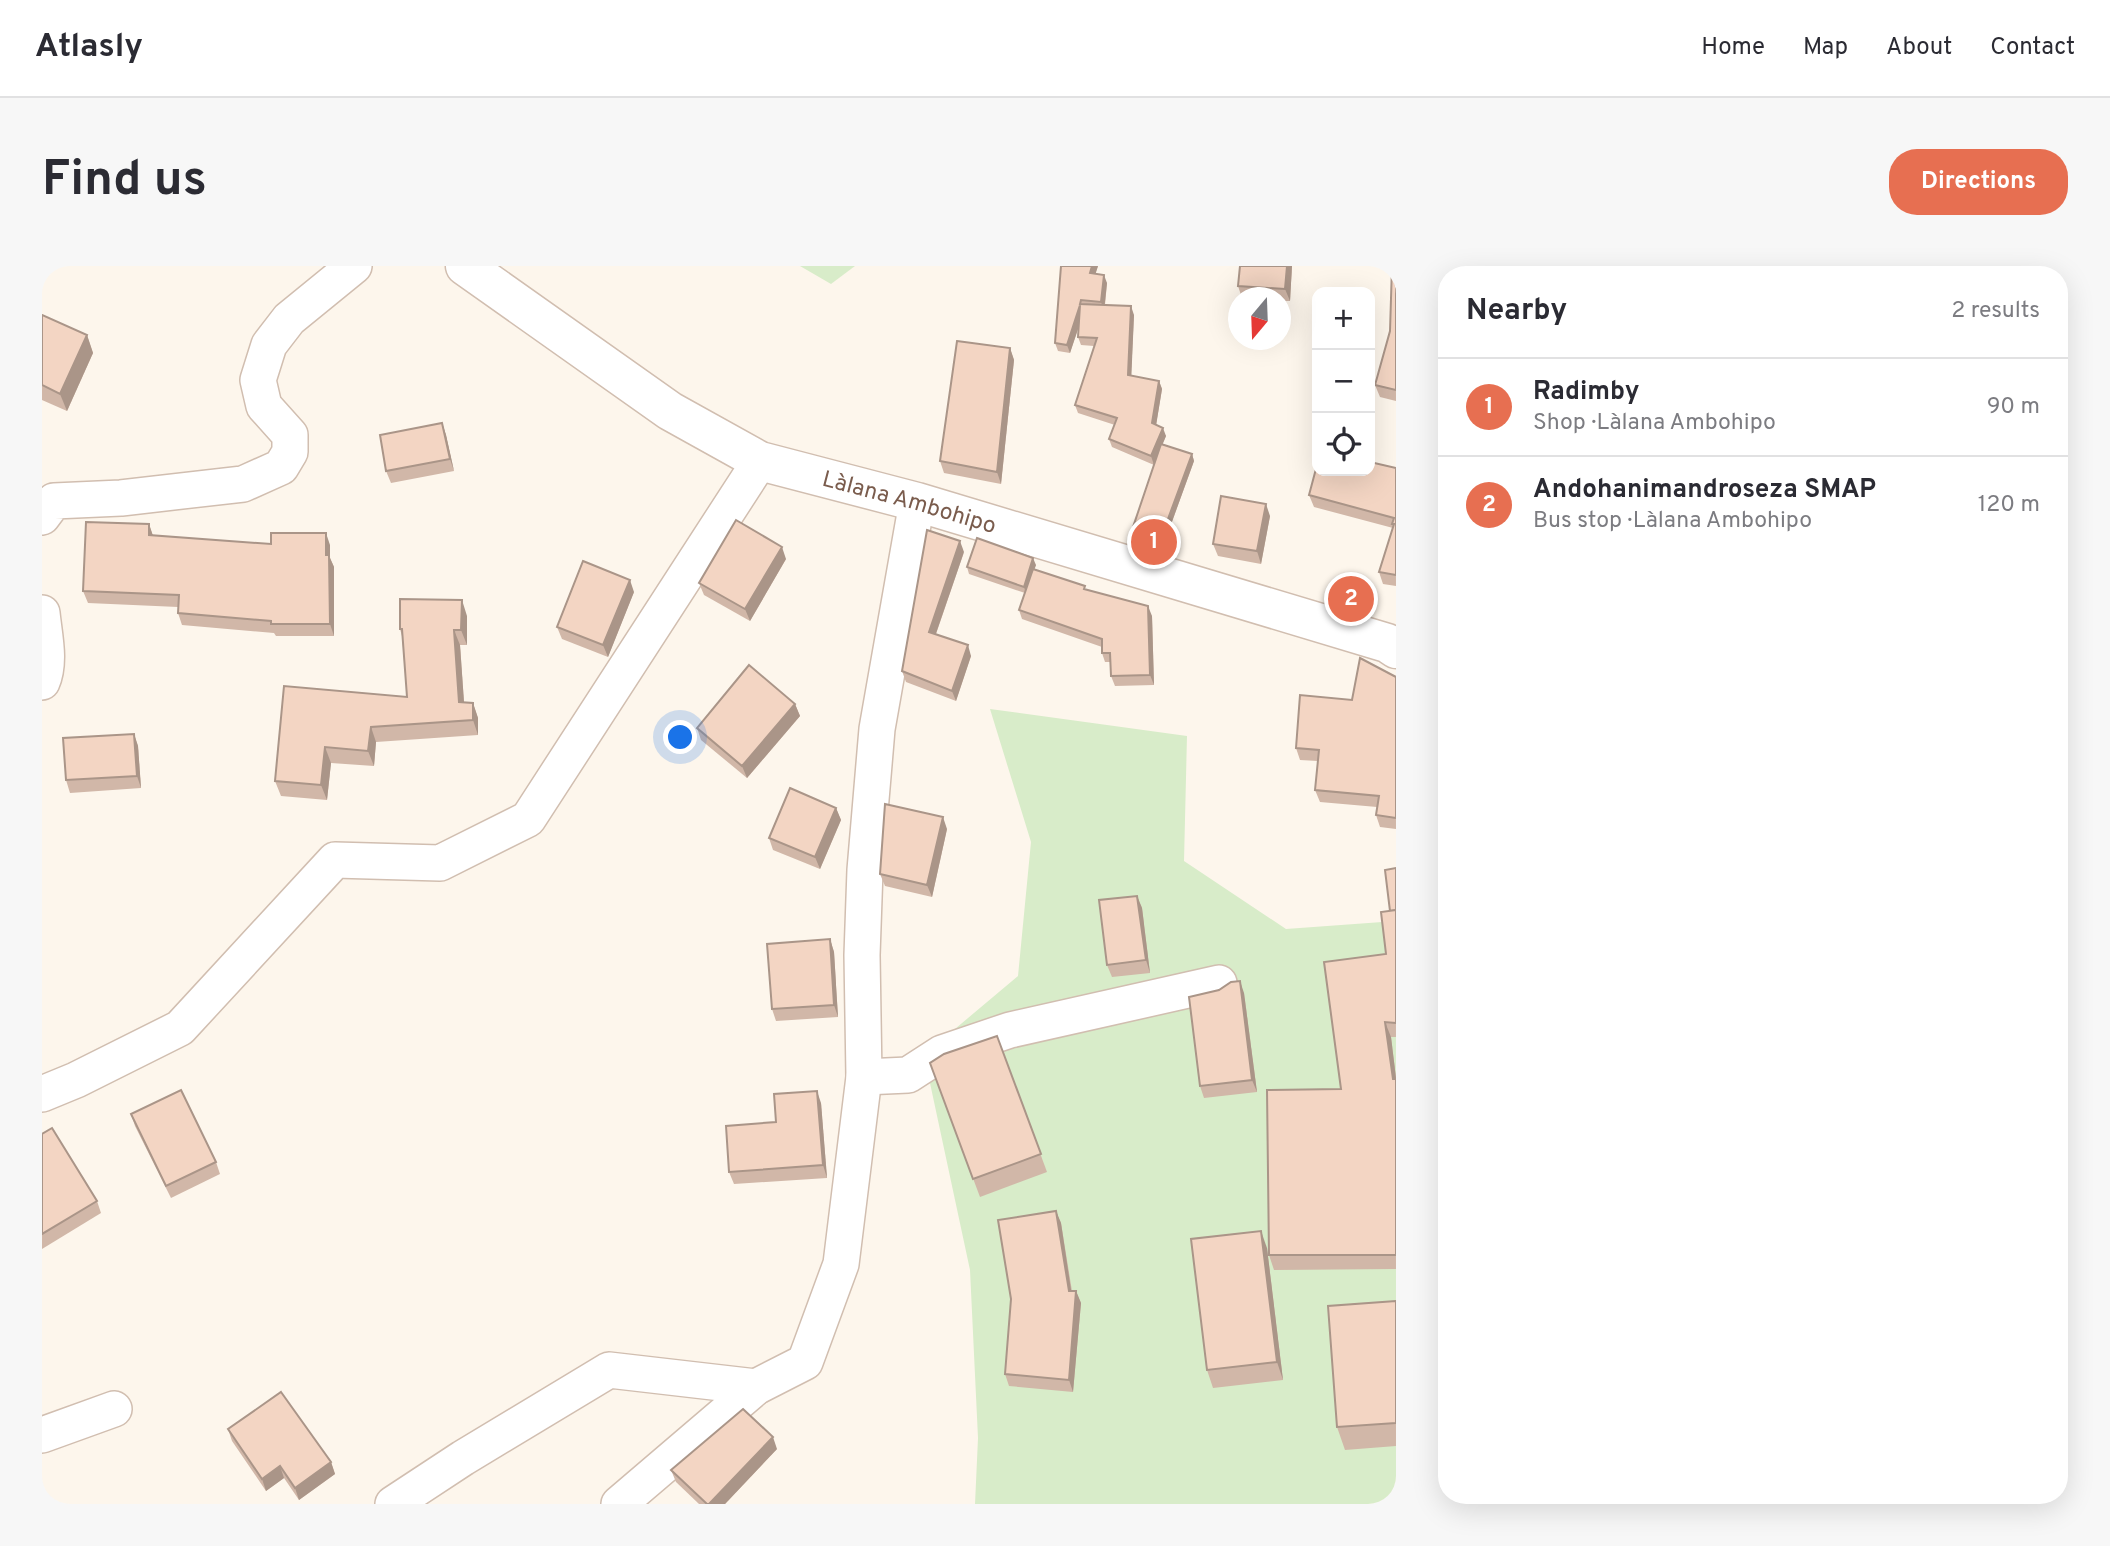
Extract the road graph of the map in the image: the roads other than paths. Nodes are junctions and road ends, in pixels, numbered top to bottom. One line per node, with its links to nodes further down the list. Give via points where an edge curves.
1 (354, 266): 5 (street, via 289,319 269,345 258,380 264,406 290,435 290,452 281,467 243,484 54,501)
2 (465, 266): 3 (street, Làlana Ambohipo, via 670,411)
3 (760, 461): 4 (street, Làlana Ambohipo); 11 (street, via 527,819 440,863 335,860 180,1028)
4 (917, 502): 7 (street, Làlana Ambohipo); 10 (street, via 877,729 865,870)
5 (42, 517)
6 (42, 612): 8 (street, via 46,661)
7 (1396, 649)
8 (42, 682)
9 (1219, 983): 10 (street, via 1010,1030 942,1053 908,1075)
10 (864, 1077): 12 (street, via 841,1264 805,1362)
11 (42, 1094)
12 (756, 1387): 15 (street, via 609,1370); 16 (street)
13 (114, 1409): 14 (street)
14 (42, 1435)
15 (393, 1504)
16 (619, 1504)

